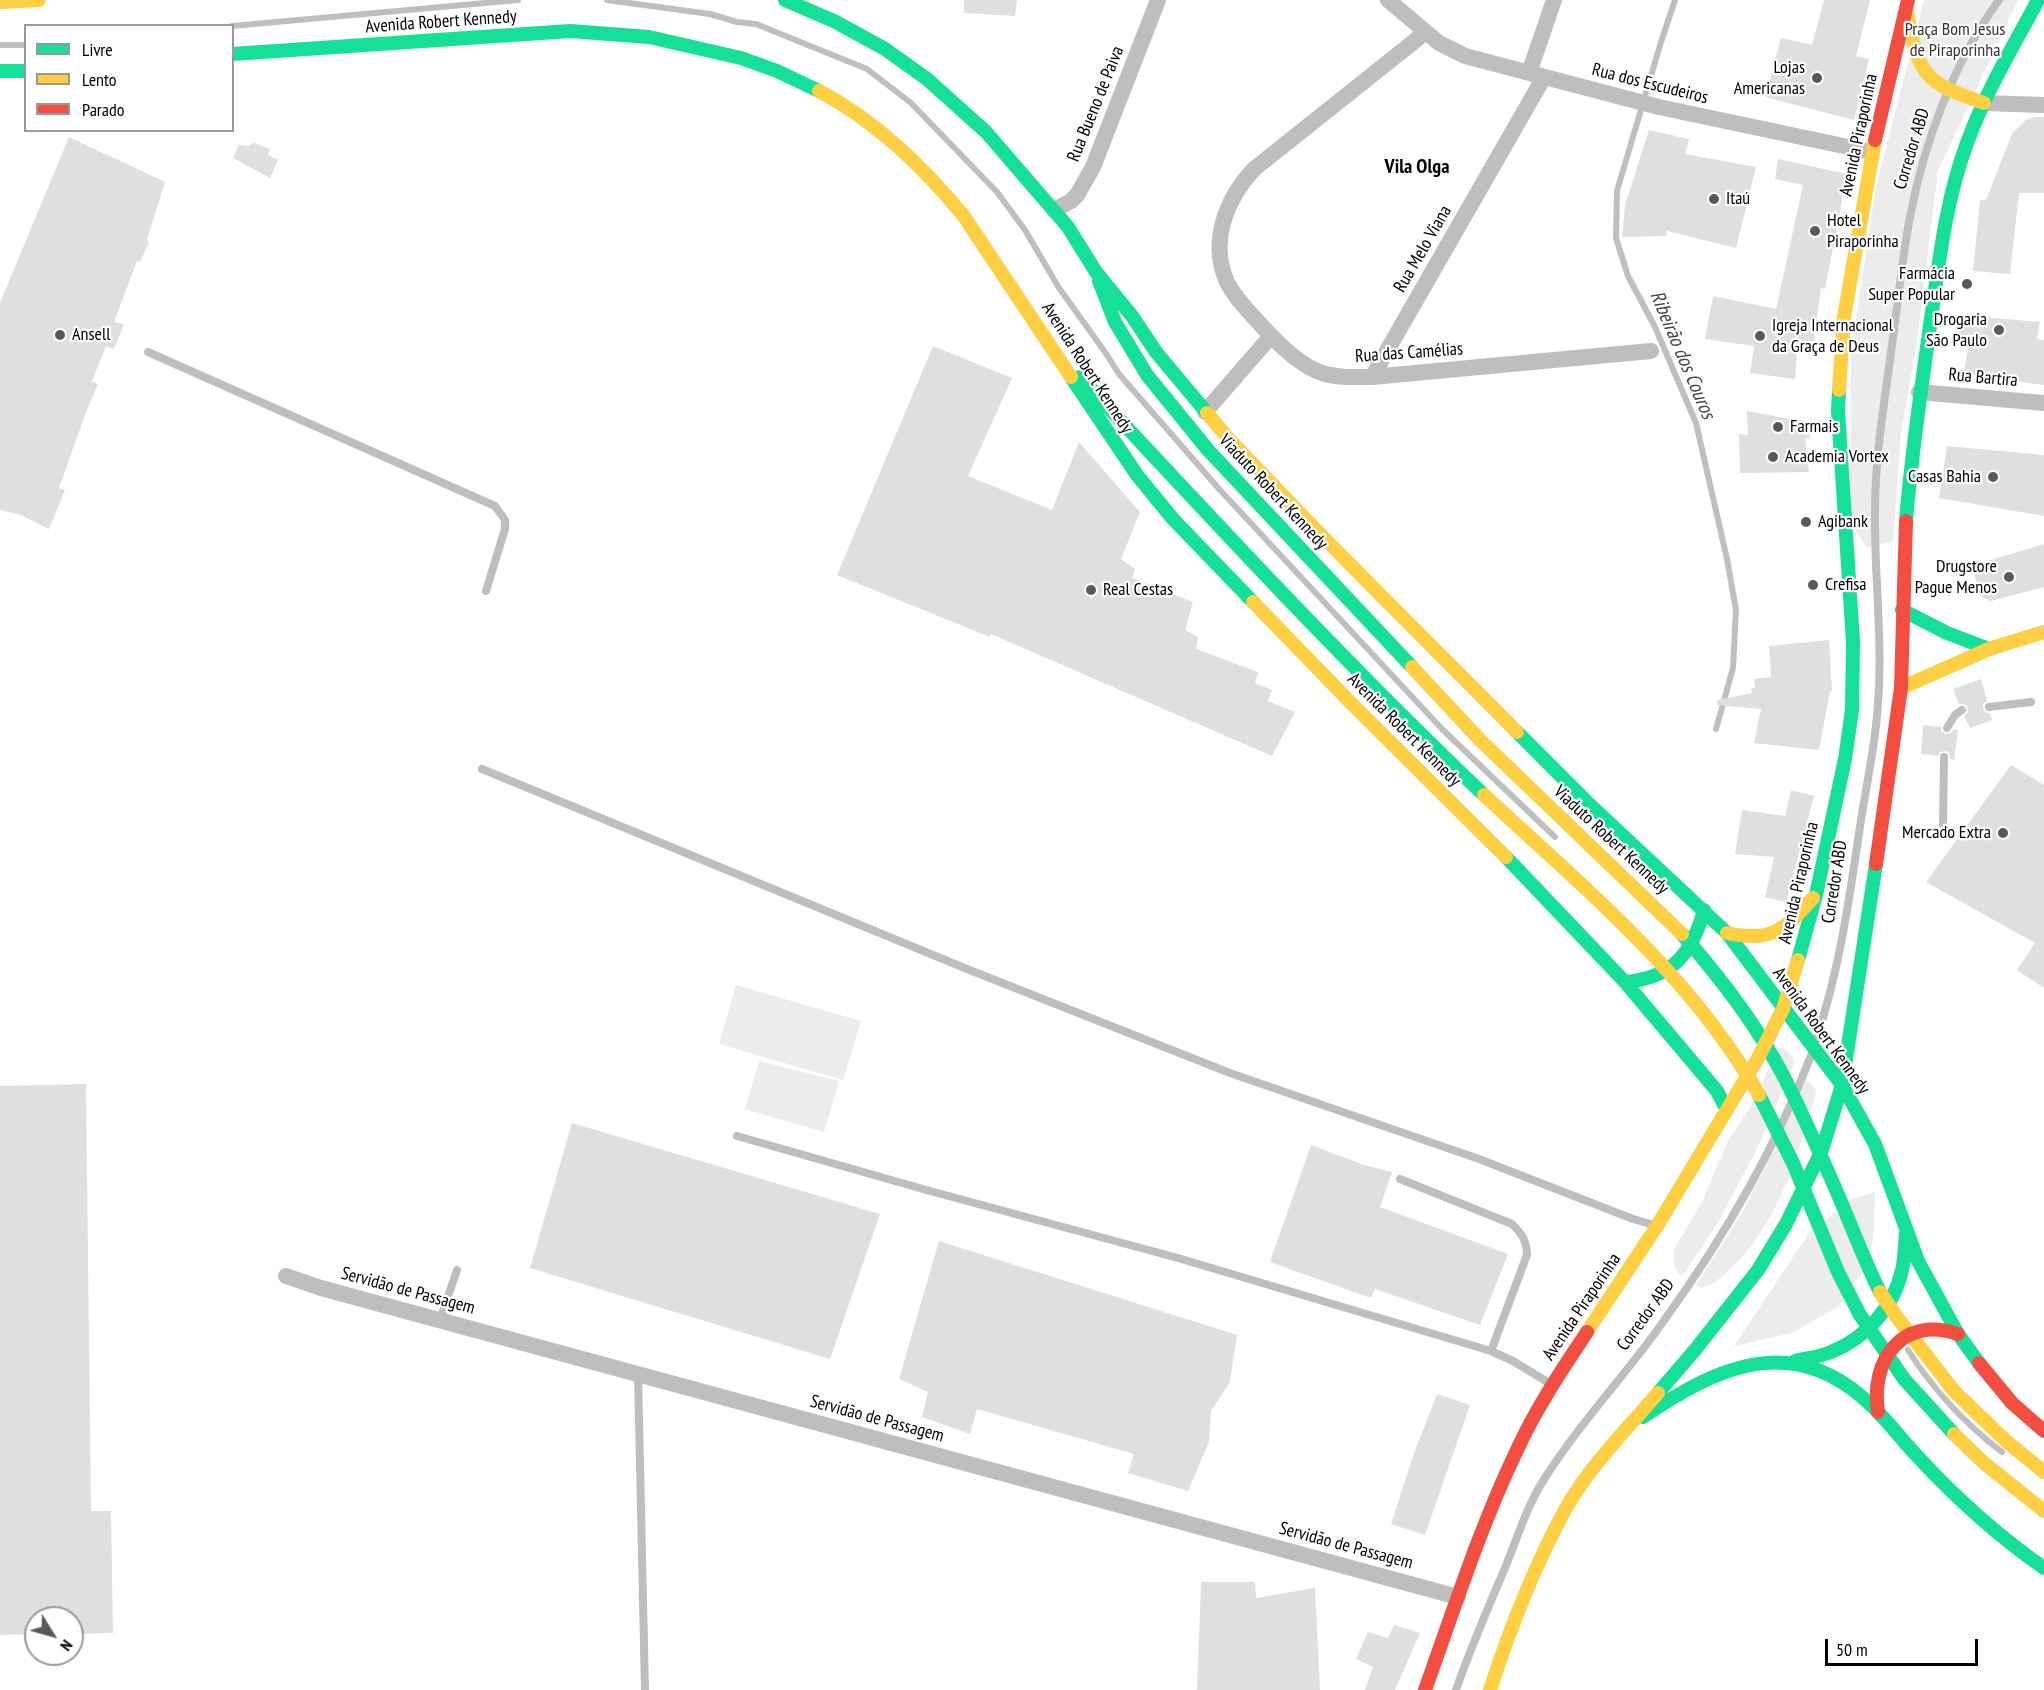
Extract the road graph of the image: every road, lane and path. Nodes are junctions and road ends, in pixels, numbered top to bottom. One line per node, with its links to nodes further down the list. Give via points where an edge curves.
1 (39, 0): 8 (main road)
2 (785, 0): 21 (main road, Avenida Robert Kennedy, via 860,34 927,79 986,132)
3 (1158, 0): 21 (street, Rua Bueno de Paiva, via 1094,167 1077,195)
4 (1388, 0): 12 (street, Rua dos Escudeiros)
5 (1554, 0): 16 (street, Rua Melo Viana)
6 (1999, 0): 17 (lane, Corredor ABD)
7 (2038, 0): 11 (main road)
8 (0, 2)
9 (1907, 3): 17 (main road, via 1918,61 1926,76); 20 (main road, Avenida Piraporinha)
10 (2044, 11): 11 (main road)
11 (2022, 31): 18 (main road)
12 (1426, 32): 16 (street, Rua dos Escudeiros, via 1465,57); 23 (street, Rua das Camélias, via 1254,169 1235,192 1219,239 1224,272 1235,295)
13 (234, 54): 24 (main road, Avenida Robert Kennedy, via 570,32 649,37 741,58 777,71 862,117 906,153 963,215)
14 (0, 71): 15 (main road)
15 (24, 71)
16 (1536, 75): 20 (street, Rua dos Escudeiros, via 1659,107); 27 (street, Rua Melo Viana)
17 (1948, 91): 18 (main road); 48 (lane, Corredor ABD, via 1922,168 1904,256 1875,505 1878,705 1846,917)
18 (1984, 103): 19 (street); 28 (main road, via 1953,185)
19 (2044, 105)
20 (1872, 152): 43 (main road, Avenida Piraporinha, via 1844,317 1838,411 1853,642 1852,710)
21 (1054, 210): 22 (main road, Avenida Robert Kennedy)
22 (1096, 272): 30 (main road, Avenida Robert Kennedy); 66 (main road, Viaduto Robert Kennedy, via 1115,322 1147,375 1188,427 1479,739 1672,922 1708,964 1783,1076 1863,1258 1896,1316 1954,1391)
23 (1271, 336): 27 (street, Rua das Camélias, via 1303,363 1321,372); 30 (street)
24 (1056, 351): 46 (main road, Avenida Robert Kennedy, via 1091,409 1173,519); 67 (main road, via 1432,744 1614,916 1679,984 1726,1043 1761,1096 1841,1279 1873,1337 1931,1412 1983,1462)
25 (1651, 351): 27 (street, Rua das Camélias)
26 (147, 352): 31 (lane, via 495,506 505,520 505,529)
27 (1372, 377)
28 (1920, 392): 29 (street, Rua Bartira); 32 (main road, via 1910,469)
29 (2044, 403)
30 (1205, 412): 44 (main road, Avenida Robert Kennedy, via 1316,530 1587,801)
31 (486, 591)
32 (1902, 610): 34 (main road); 35 (main road)
33 (2044, 632): 34 (main road)
34 (1989, 649): 35 (main road)
35 (1901, 688): 49 (main road)
36 (2031, 702): 37 (lane)
37 (1989, 707)
38 (1962, 710): 39 (lane)
39 (1947, 728)
40 (1944, 757): 42 (lane)
41 (482, 769): 53 (lane, via 1230,1073)
42 (1943, 826)
43 (1816, 895): 45 (main road, via 1791,922 1769,936 1753,938); 47 (main road, Avenida Piraporinha)
44 (1704, 910): 45 (main road, Avenida Robert Kennedy); 46 (main road, via 1695,941 1681,959 1654,977)
45 (1727, 933): 47 (main road, Avenida Robert Kennedy)
46 (1625, 982): 50 (main road, Avenida Robert Kennedy, via 1717,1091)
47 (1783, 1009): 48 (main road, Avenida Robert Kennedy); 50 (main road, Avenida Piraporinha)
48 (1813, 1049): 49 (main road, Avenida Robert Kennedy); 72 (lane, Corredor ABD, via 1797,1094 1729,1221 1663,1323 1557,1459 1536,1493)
49 (1842, 1084): 54 (main road, Avenida Robert Kennedy, via 1868,1129); 64 (main road, via 1822,1150 1764,1261 1695,1350)
50 (1727, 1110): 53 (main road, Avenida Piraporinha)
51 (737, 1136): 59 (lane, via 1178,1258)
52 (1400, 1179): 59 (lane, via 1512,1224 1527,1243 1527,1255)
53 (1657, 1226): 62 (main road, Avenida Piraporinha)
54 (1906, 1229): 58 (main road, Avenida Robert Kennedy, via 1926,1278); 60 (main road, via 1901,1272 1887,1305 1874,1322 1846,1345)
55 (457, 1270): 57 (lane)
56 (286, 1276): 57 (street, Servidão de Passagem)
57 (440, 1320): 61 (street, Servidão de Passagem)
58 (1958, 1334): 63 (main road, via 1933,1328 1917,1330 1892,1349 1877,1374); 65 (main road, Avenida Robert Kennedy, via 1991,1380)
59 (1491, 1351): 62 (lane)
60 (1789, 1362): 63 (main road, via 1836,1378); 64 (main road, via 1767,1362 1727,1372 1686,1391)
61 (638, 1374): 69 (street, Servidão de Passagem); 70 (lane)
62 (1551, 1385): 69 (main road, Avenida Piraporinha, via 1517,1449)
63 (1878, 1413): 68 (main road, via 1953,1492)
64 (1626, 1429): 73 (main road, via 1579,1488 1554,1531)
65 (2044, 1431)
66 (2044, 1472)
67 (2044, 1511)
68 (2044, 1568)
69 (1458, 1597): 71 (main road, Avenida Piraporinha)
70 (645, 1690)
71 (1425, 1690)
72 (1456, 1690)
73 (1490, 1690)

